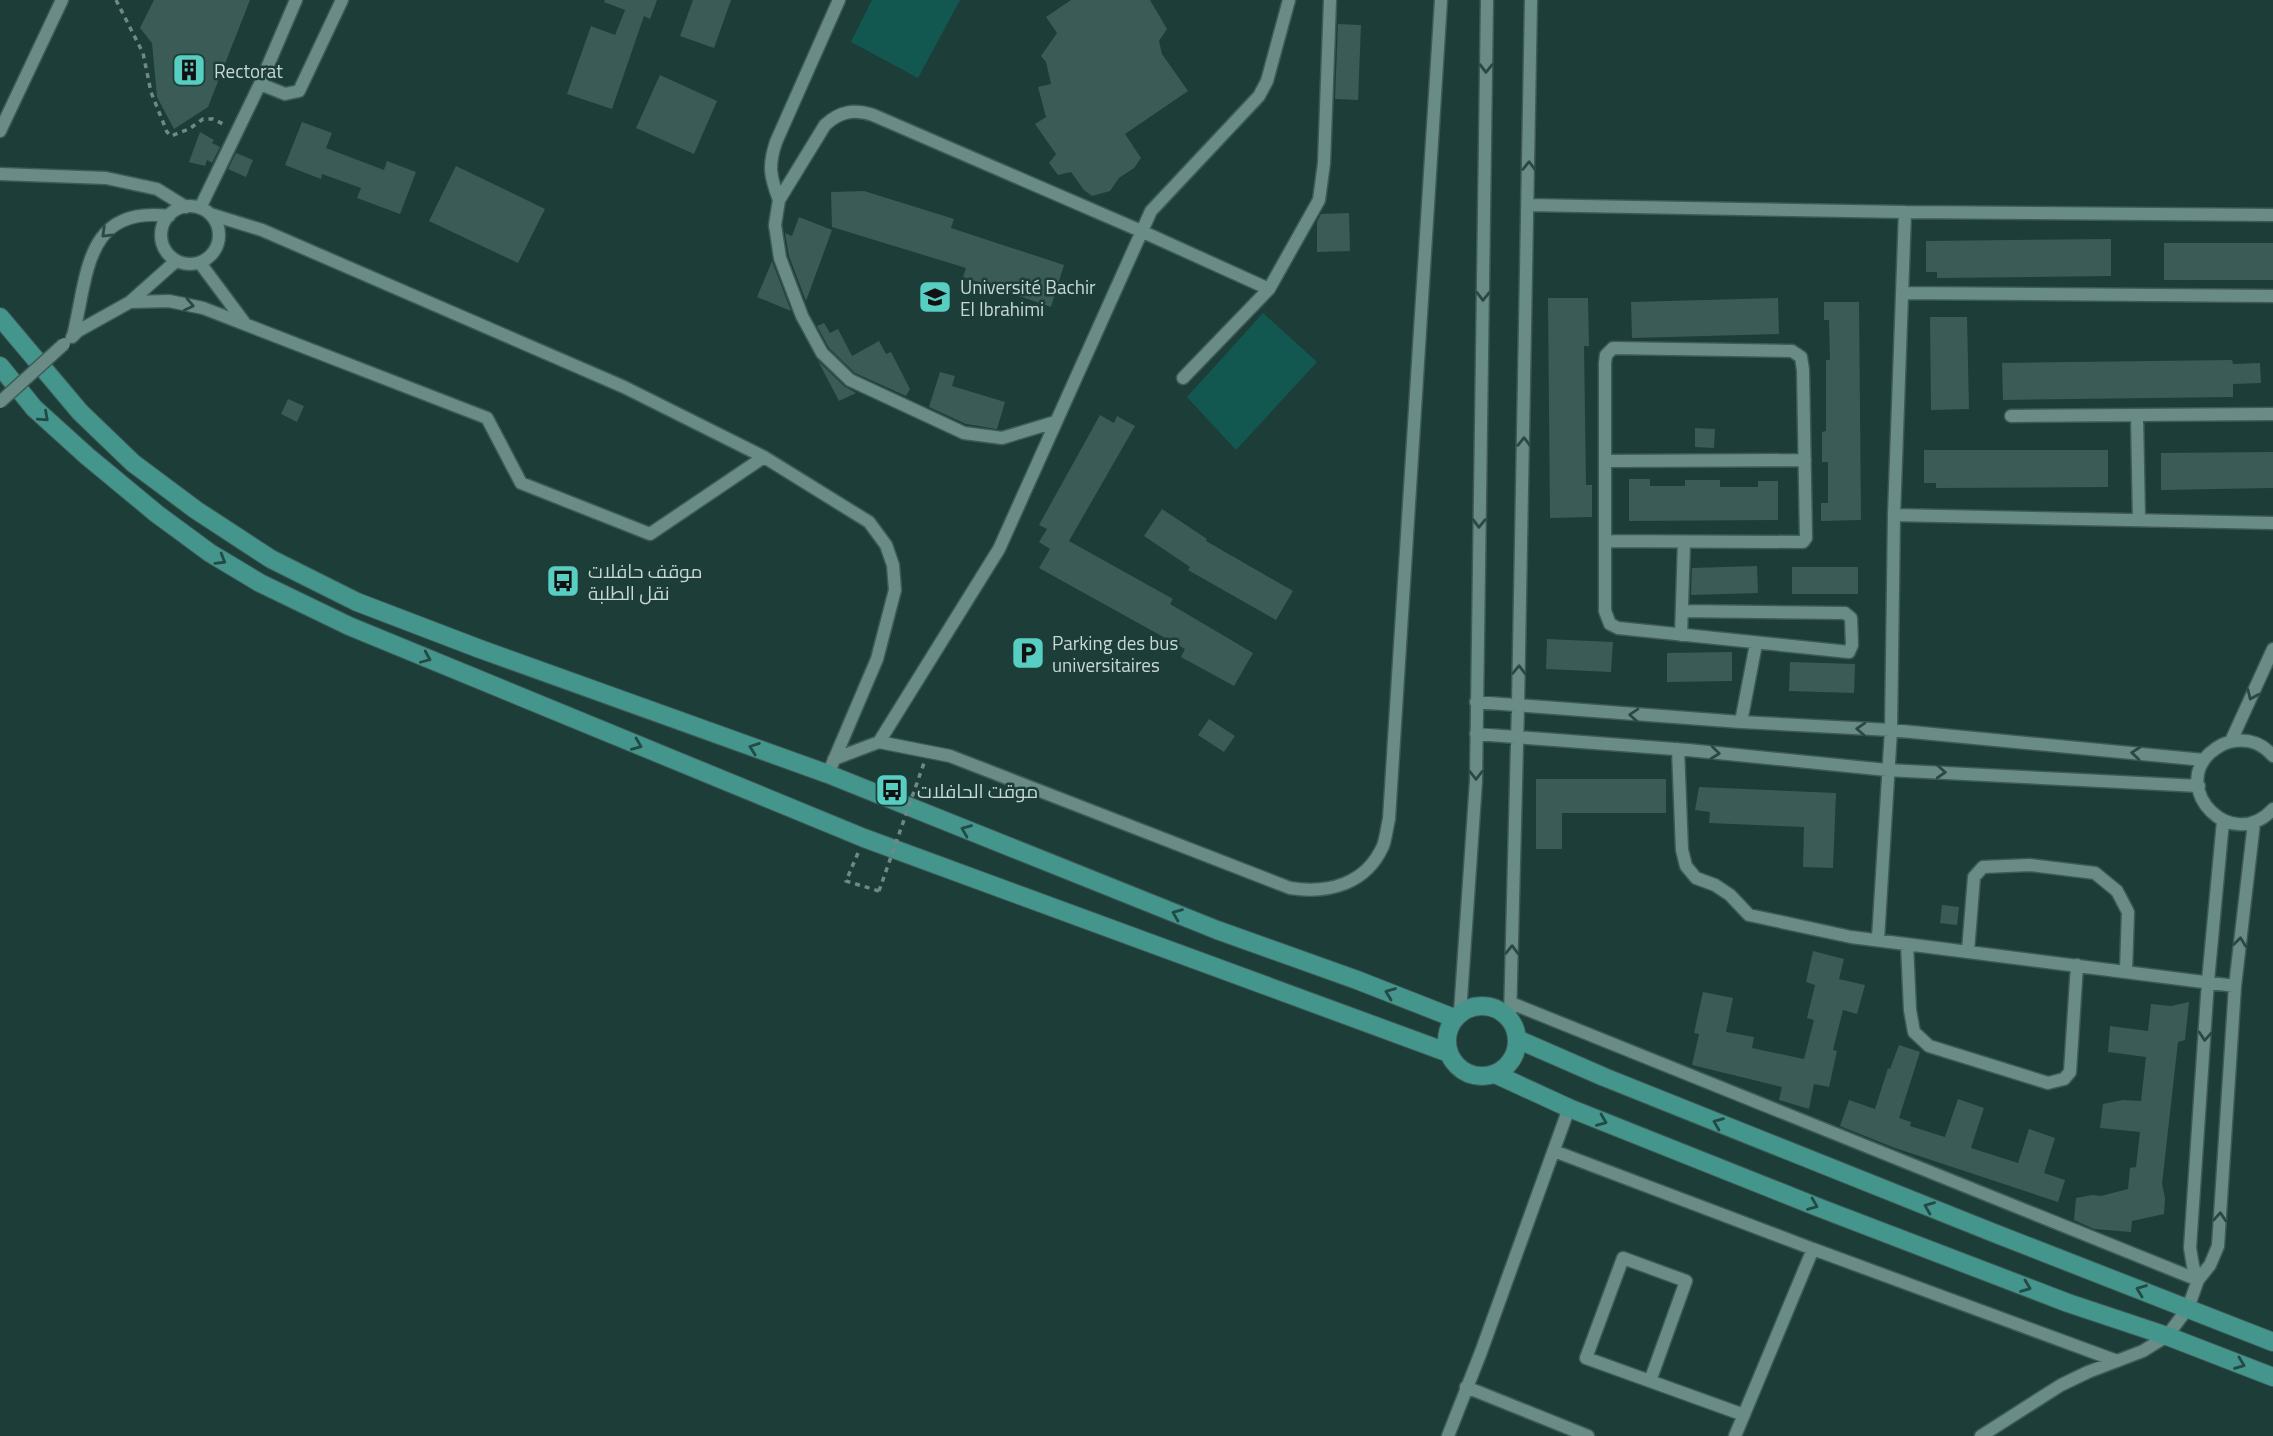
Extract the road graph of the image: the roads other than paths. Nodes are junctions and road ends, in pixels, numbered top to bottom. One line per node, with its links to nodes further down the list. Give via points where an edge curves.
1 (62, 0): 11 (street)
2 (296, 0): 10 (street)
3 (342, 0): 10 (street, via 299,91 285,94)
4 (839, 0): 13 (street, via 773,151 771,179)
5 (1289, 0): 20 (street, via 1259,96 1151,211)
6 (1330, 0): 23 (street, via 1324,163 1318,200)
7 (1441, 0): 56 (street, via 1389,818 1384,844 1373,863 1333,889 1290,888 950,756)
8 (1487, 0): 49 (street, one-way to 49)
9 (1531, 0): 14 (street, one-way to 9)
10 (260, 84): 16 (street)
11 (0, 131)
12 (0, 174): 15 (street, via 106,178 157,188)
13 (779, 200): 20 (street, via 825,125 856,111); 36 (street, via 776,240 802,316 822,354 850,380 964,433 1002,439)
14 (1528, 205): 17 (street); 50 (street, one-way to 14)
15 (186, 207): 16 (street); 19 (street)
16 (205, 211): 22 (street, via 218,226 219,241); 37 (street, via 262,230 624,387)
17 (1905, 212): 18 (street); 24 (street)
18 (2273, 215)
19 (169, 216): 21 (street, via 162,229 162,243); 29 (street, one-way to 29, via 138,215 113,225 96,243)
20 (1141, 231): 23 (street); 36 (street)
21 (176, 261): 22 (street); 26 (street)
22 (200, 263): 28 (street)
23 (1269, 289): 31 (street)
24 (1902, 293): 25 (street); 40 (street)
25 (2273, 296)
26 (130, 302): 28 (street, one-way to 28, via 186,303); 29 (street)
27 (0, 317): 60 (main road, one-way to 27, via 480,649 357,602 271,559 133,463 80,412)
28 (245, 322): 37 (street, via 487,418 521,483 650,534)
29 (72, 338): 32 (street, bridge)
30 (0, 366): 76 (main road, one-way to 76, via 34,408 157,514 260,583 349,626 864,838)
31 (1183, 378)
32 (0, 402)
33 (2273, 414): 35 (street)
34 (2011, 416): 35 (street)
35 (2137, 416): 41 (street)
36 (1055, 422): 56 (street, via 999,548)
37 (764, 457): 60 (street, via 869,522 886,545 893,565 895,590 877,659)
38 (1805, 460): 39 (street); 39 (street, via 1803,370 1801,357 1792,351 1613,348 1605,363); 44 (street, via 1803,542)
39 (1605, 461): 43 (street)
40 (1894, 515): 41 (street); 52 (street)
41 (2139, 520): 42 (street)
42 (2273, 523)
43 (1605, 541): 44 (street); 46 (street, via 1605,611 1610,624)
44 (1684, 542): 45 (street)
45 (1682, 611): 46 (street); 47 (street, via 1844,613 1852,618 1849,652)
46 (1681, 635): 47 (street)
47 (1756, 644): 51 (street)
48 (2273, 649): 55 (street, one-way to 55)
49 (1476, 702): 50 (street); 53 (street)
50 (1518, 706): 51 (street, one-way to 50); 54 (street)
51 (1741, 722): 52 (street, one-way to 51)
52 (1891, 730): 59 (street, one-way to 52); 61 (street)
53 (1476, 734): 54 (street); 74 (street, one-way to 74)
54 (1516, 738): 57 (street); 73 (street, one-way to 54)
55 (2231, 741): 58 (street, via 2245,740); 59 (street)
56 (879, 742): 60 (street)
57 (1678, 749): 61 (street, one-way to 61); 66 (street, via 1682,850 1686,866 1696,878 1730,895 1749,915)
58 (2272, 752)
59 (2204, 760): 62 (street)
60 (831, 766): 74 (main road, one-way to 60, via 1217,930)
61 (1887, 770): 62 (street, one-way to 62); 66 (street)
62 (2199, 786): 64 (street, via 2205,806)
63 (2273, 809): 65 (street)
64 (2223, 821): 65 (street); 71 (street)
65 (2254, 823): 72 (street, one-way to 65)
66 (1878, 939): 67 (street)
67 (1907, 944): 68 (street); 69 (street, via 1914,1032 1928,1046 2048,1083 2064,1079 2070,1072)
68 (1968, 951): 69 (street); 70 (street, via 1973,877 1983,867 2030,864 2095,873 2117,891 2128,912)
69 (2077, 965): 70 (street)
70 (2126, 971): 71 (street)
71 (2208, 981): 72 (street); 81 (street, one-way to 81, via 2190,1248)
72 (2235, 986): 81 (street, one-way to 72, via 2218,1246)
73 (1510, 1010): 74 (main road, via 1480,1005); 75 (main road); 81 (street)
74 (1457, 1016): 76 (main road, via 1447,1031)
75 (1517, 1039): 77 (main road, via 1512,1060); 82 (main road, one-way to 75)
76 (1449, 1053): 77 (main road, via 1462,1070 1473,1075)
77 (1495, 1074): 78 (main road)
78 (1569, 1108): 79 (street); 83 (main road, one-way to 83, via 2068,1303)
79 (1554, 1151): 80 (street); 88 (street)
80 (1813, 1249): 85 (street); 89 (street)
81 (2198, 1280): 82 (street)
82 (2188, 1308): 83 (street); 84 (main road)
83 (2166, 1336): 85 (street); 86 (main road, one-way to 86)
84 (2273, 1342)
85 (2117, 1360): 93 (street, via 2061,1385)
86 (2273, 1377)
87 (1650, 1381): 87 (street, via 1586,1359 1623,1258 1686,1281); 89 (street)
88 (1466, 1387): 90 (street); 91 (street)
89 (1744, 1415): 92 (street)
90 (1448, 1436)
91 (1588, 1436)
92 (1735, 1436)
93 (1981, 1436)

